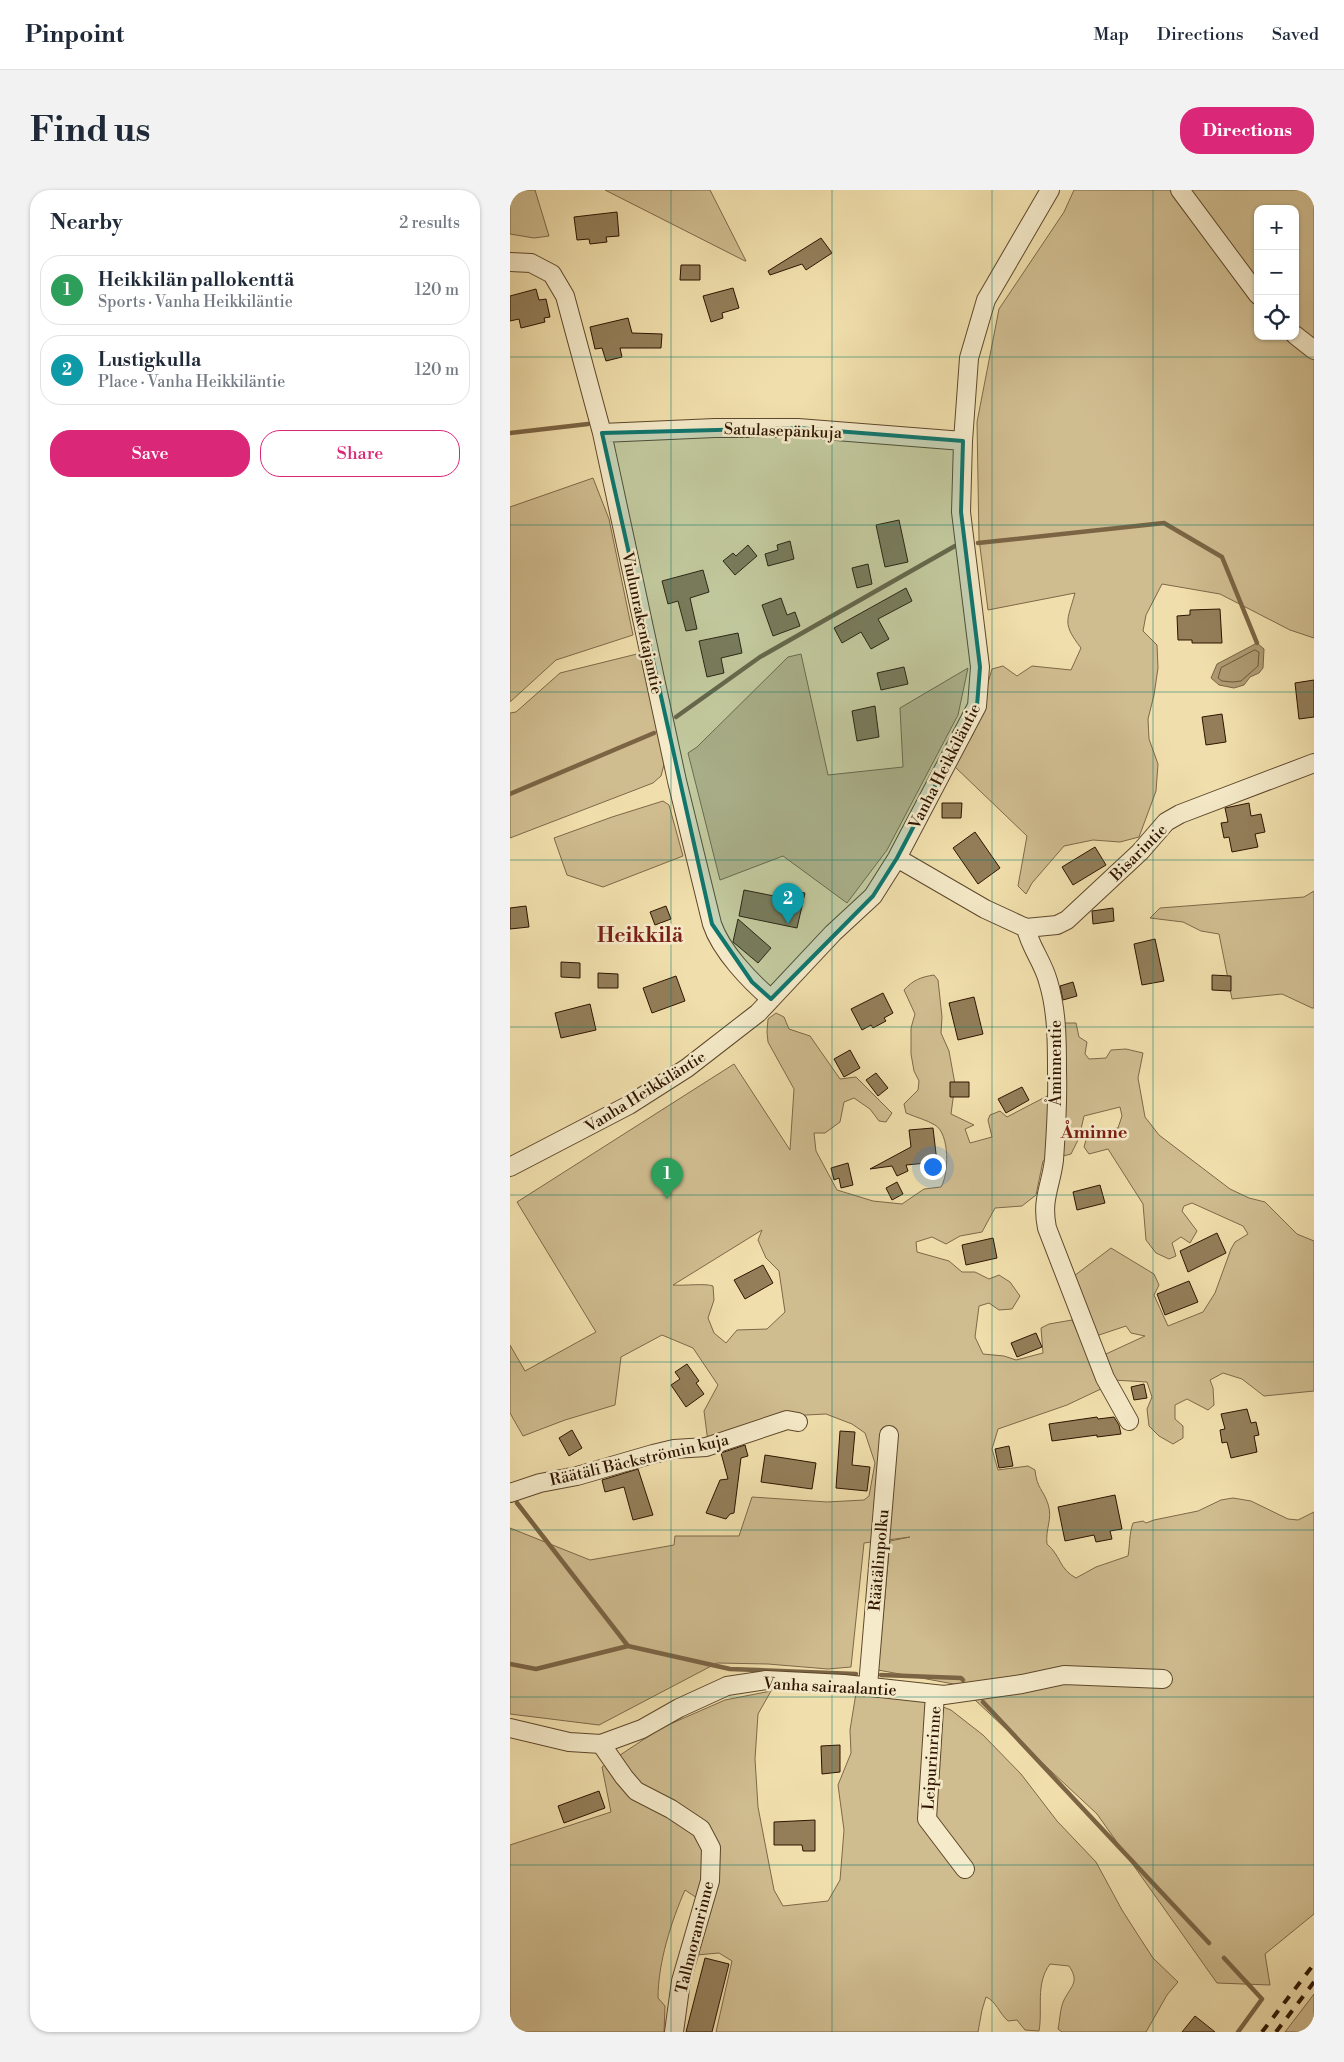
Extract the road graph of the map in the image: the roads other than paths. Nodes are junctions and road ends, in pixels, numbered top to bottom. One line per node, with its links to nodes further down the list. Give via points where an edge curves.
1 (1050, 190): 8 (street, Vanha Heikkiläntie, via 992,287 981,312 969,358)
2 (1180, 190): 4 (street)
3 (510, 262): 7 (street, Viulunrakentajantie, via 531,263 552,274 564,296)
4 (1254, 290)
5 (1299, 338): 6 (street)
6 (1314, 350)
7 (602, 433): 8 (street, Satulasepänkuja, via 798,428); 12 (street, Viulunrakentajantie, via 677,781 712,924 715,934 752,982)
8 (963, 441): 10 (street, Vanha Heikkiläntie, via 961,512 978,648 979,694 977,706)
9 (1314, 763): 11 (street, Bisarintie, via 1180,814 1158,829 1140,852 1067,920 1057,926)
10 (897, 858): 11 (street, via 985,909); 12 (street, Vanha Heikkiläntie, via 873,896)
11 (1026, 928): 14 (street, Åminnentie, via 1028,939 1048,979 1055,1012 1054,1162 1044,1214 1105,1378)
12 (771, 999): 13 (street, Vanha Heikkiläntie, via 758,1013 679,1073 629,1105)
13 (510, 1167)
14 (1129, 1421)
15 (798, 1422): 17 (street, Räätäli Bäckströmin kuja, via 787,1420 706,1447 660,1452)
16 (889, 1435): 19 (street, Räätälinpolku)
17 (510, 1493)
18 (1163, 1679): 20 (street, Vanha sairaalantie, via 1064,1675 1022,1684)
19 (868, 1686): 20 (street, Vanha sairaalantie); 22 (street, Vanha sairaalantie, via 766,1680 727,1686 642,1729)
20 (935, 1694): 23 (street, Leipurinrinne, via 927,1819)
21 (510, 1728): 22 (street, Vanha sairaalantie, via 569,1742)
22 (600, 1744): 24 (street, Tallmoranrinne, via 636,1791 701,1829 711,1848 710,1881 681,1981)
23 (966, 1869)
24 (674, 2032)

